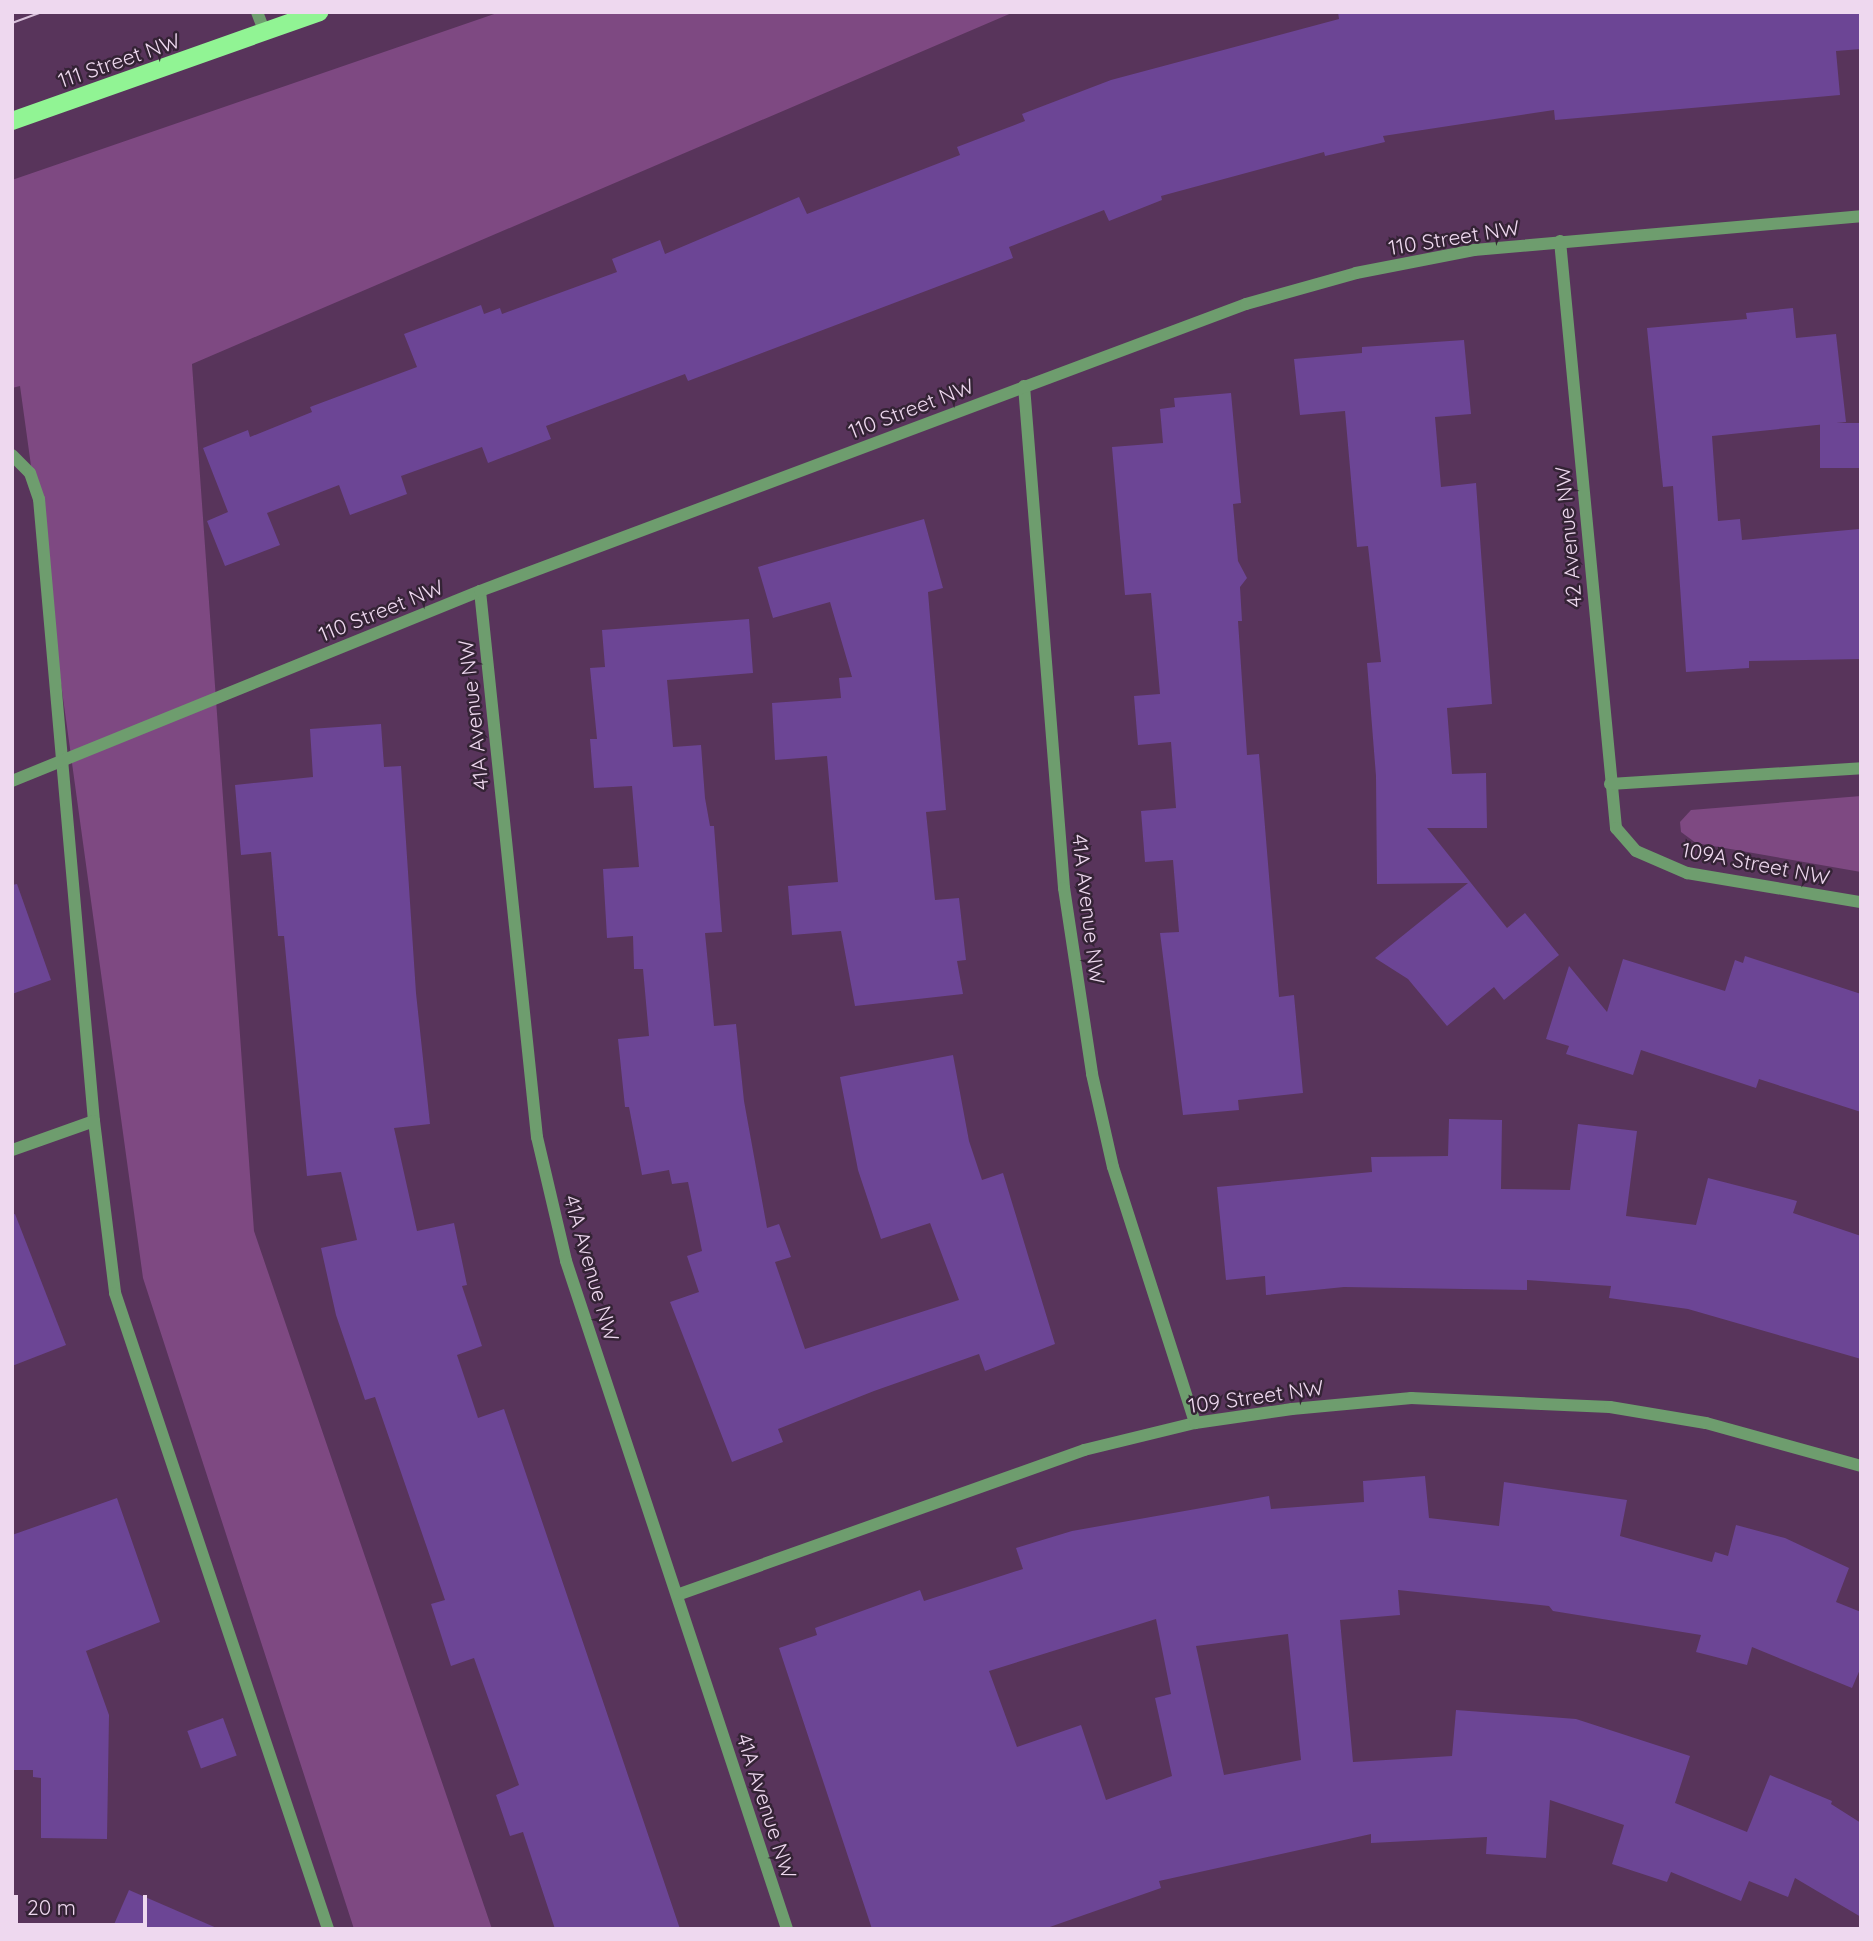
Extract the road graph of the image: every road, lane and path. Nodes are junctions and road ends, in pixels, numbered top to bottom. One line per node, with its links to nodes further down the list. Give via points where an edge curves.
1 (257, 12): 3 (street)
2 (319, 12): 3 (main road, 111 Street NW)
3 (265, 33): 4 (main road, 111 Street NW)
4 (12, 121)
5 (1861, 216): 6 (street, 110 Street NW)
6 (1560, 241): 7 (street, 110 Street NW, via 1417,260 1310,285 1245,304); 13 (street, 42 Avenue NW)
7 (1024, 386): 9 (street, 110 Street NW); 18 (street, 41A Avenue NW, via 1063,888 1092,1074 1113,1167)
8 (12, 454): 10 (street, via 30,473 39,499)
9 (480, 591): 10 (street, 110 Street NW); 20 (street, 41A Avenue NW, via 537,1137 566,1261)
10 (63, 760): 12 (street, 110 Street NW); 16 (street)
11 (1861, 768): 13 (street)
12 (12, 781)
13 (1610, 784): 14 (street, 42 Avenue NW)
14 (1616, 828): 15 (street, 109A Street NW, via 1636,851 1687,873)
15 (1861, 902)
16 (94, 1121): 17 (street); 21 (street, via 115,1293)
17 (12, 1150)
18 (1195, 1423): 19 (street, 109 Street NW, via 1411,1398 1532,1400 1706,1423); 20 (street, 109 Street NW, via 1084,1450)
19 (1861, 1466)
20 (677, 1595): 22 (street, 41A Avenue NW)
21 (328, 1929)
22 (788, 1929)

